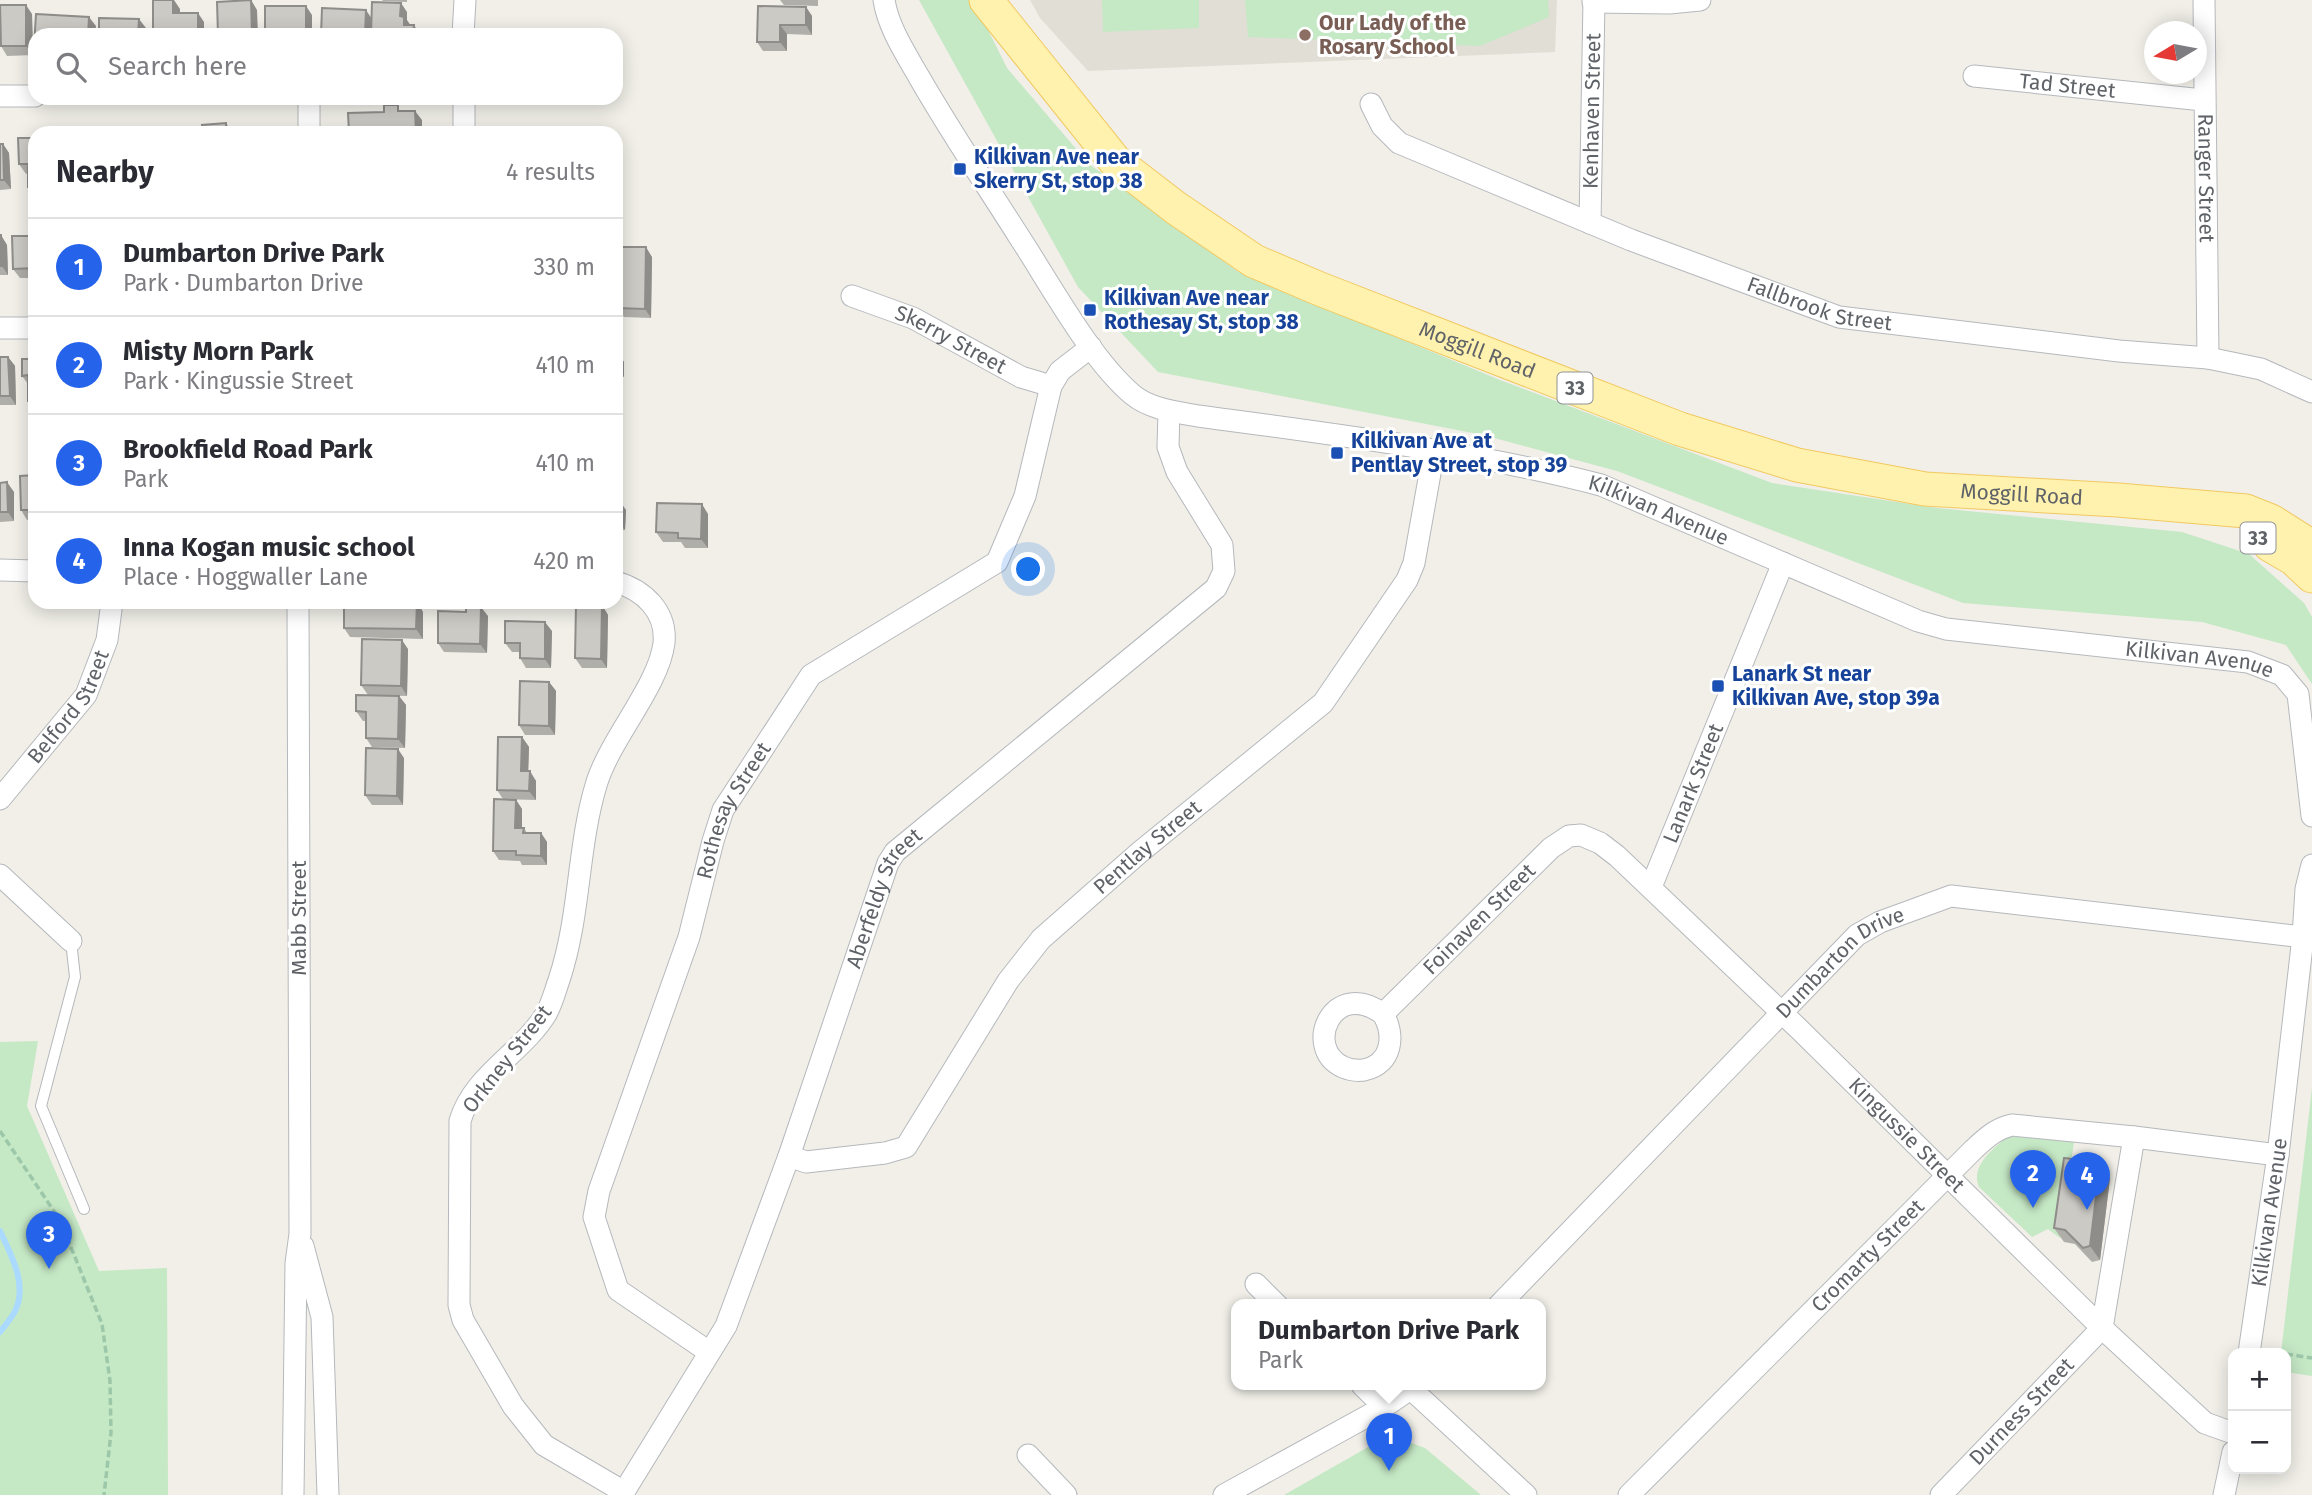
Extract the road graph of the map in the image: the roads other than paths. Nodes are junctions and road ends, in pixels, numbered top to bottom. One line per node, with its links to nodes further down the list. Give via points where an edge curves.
1 (465, 0): 8 (street)
2 (884, 0): 23 (street, Kilkivan Avenue, via 902,46 937,109)
3 (986, 0): 9 (main road, Moggill Road / 33)
4 (1005, 0): 9 (main road, Moggill Road / 33)
5 (1700, 0): 7 (street)
6 (2204, 0): 13 (street, Ranger Street)
7 (1594, 1): 19 (street, Kenhaven Street)
8 (463, 28)
9 (1037, 64): 29 (main road, Moggill Road / 33, via 1115,161 1254,261 1680,429 1797,465 1926,489)
10 (1974, 76): 13 (street, Tad Street)
11 (0, 96): 12 (street)
12 (28, 96)
13 (2203, 100): 24 (street, Ranger Street)
14 (1371, 104): 19 (street, Fallbrook Street, via 1382,127 1399,143)
15 (309, 105): 17 (street)
16 (464, 105): 18 (street)
17 (309, 126)
18 (464, 126)
19 (1590, 223): 24 (street, Fallbrook Street, via 1839,317)
20 (852, 296): 25 (street, Skerry Street, via 913,318 1021,377)
21 (0, 328): 22 (street)
22 (28, 328)
23 (1091, 347): 25 (street, Rothesay Street, via 1059,371); 27 (street, Kilkivan Avenue, via 1132,394)
24 (2208, 358): 26 (street, Fallbrook Street, via 2260,369)
25 (1051, 386): 59 (street, Rothesay Street, via 1025,496 997,562 811,675 723,810 689,937 599,1191 594,1217 618,1290)
26 (2312, 392)
27 (1169, 411): 28 (street, Kilkivan Avenue); 50 (street, Aberfeldy Street, via 1168,447 1177,472 1222,545 1224,571 1216,588 895,852)
28 (1434, 451): 31 (street, Kilkivan Avenue, via 1601,485); 50 (street, Pentlay Street, via 1407,580 1323,703 1041,939 1007,981 906,1147 806,1163)
29 (2200, 506): 30 (main road, Moggill Road / 33, via 2246,511); 34 (main road, Moggill Road / 33, via 2294,559)
30 (2312, 547)
31 (1783, 563): 39 (street, Kilkivan Avenue, via 1946,629 2266,667 2282,675 2298,694); 43 (street, Lanark Street)
32 (0, 570): 33 (street)
33 (28, 570)
34 (2312, 576)
35 (623, 584): 67 (street, Orkney Street, via 652,603 660,618 664,645 597,782 572,938 546,1014 464,1108 460,1121 459,1305 463,1320 518,1414 544,1445)
36 (111, 609): 38 (street, Belford Street, via 107,640 86,695)
37 (298, 609): 53 (street, Mabb Street)
38 (0, 799)
39 (2312, 816)
40 (1581, 835): 43 (street, Kingussie Street, via 1600,843); 46 (street, Foinaven Street, via 1569,836 1551,848)
41 (2312, 865): 44 (street, Kilkivan Avenue)
42 (0, 875): 45 (street)
43 (1651, 887): 47 (street, Kingussie Street)
44 (2303, 937): 47 (street, Dumbarton Drive, via 1951,896 1857,935); 49 (street, Kilkivan Avenue)
45 (71, 940): 52 (lane, via 75,978 41,1106)
46 (1383, 1014)
47 (1783, 1014): 51 (street, Kingussie Street); 56 (street, Dumbarton Drive)
48 (2134, 1137): 49 (street, Cromarty Street); 51 (street, Cromarty Street, via 2012,1125 1991,1132); 57 (street)
49 (2278, 1155): 58 (street, Kilkivan Avenue)
50 (789, 1156): 59 (street, Aberfeldy Street, via 726,1326)
51 (1948, 1176): 57 (street, Kingussie Street); 73 (street, Cromarty Street)
52 (85, 1209)
53 (300, 1234): 68 (street, Mabb Street); 69 (street, Mabb Street, via 323,1317)
54 (1256, 1284): 55 (street)
55 (1271, 1299)
56 (1505, 1299)
57 (2102, 1328): 64 (street, Kingussie Street, via 2205,1423); 74 (street, Durness Street)
58 (2259, 1348)
59 (709, 1352): 67 (street, Aberfeldy Street)
60 (1367, 1390): 63 (street)
61 (1410, 1390): 63 (street)
62 (1417, 1390): 72 (street)
63 (1384, 1407): 71 (street)
64 (2228, 1431)
65 (1028, 1455): 70 (street)
66 (2228, 1474): 75 (street)
67 (623, 1493)
68 (293, 1495)
69 (328, 1495)
70 (1066, 1495)
71 (1224, 1495)
72 (1526, 1495)
73 (1629, 1495)
74 (1941, 1495)
75 (2224, 1495)

